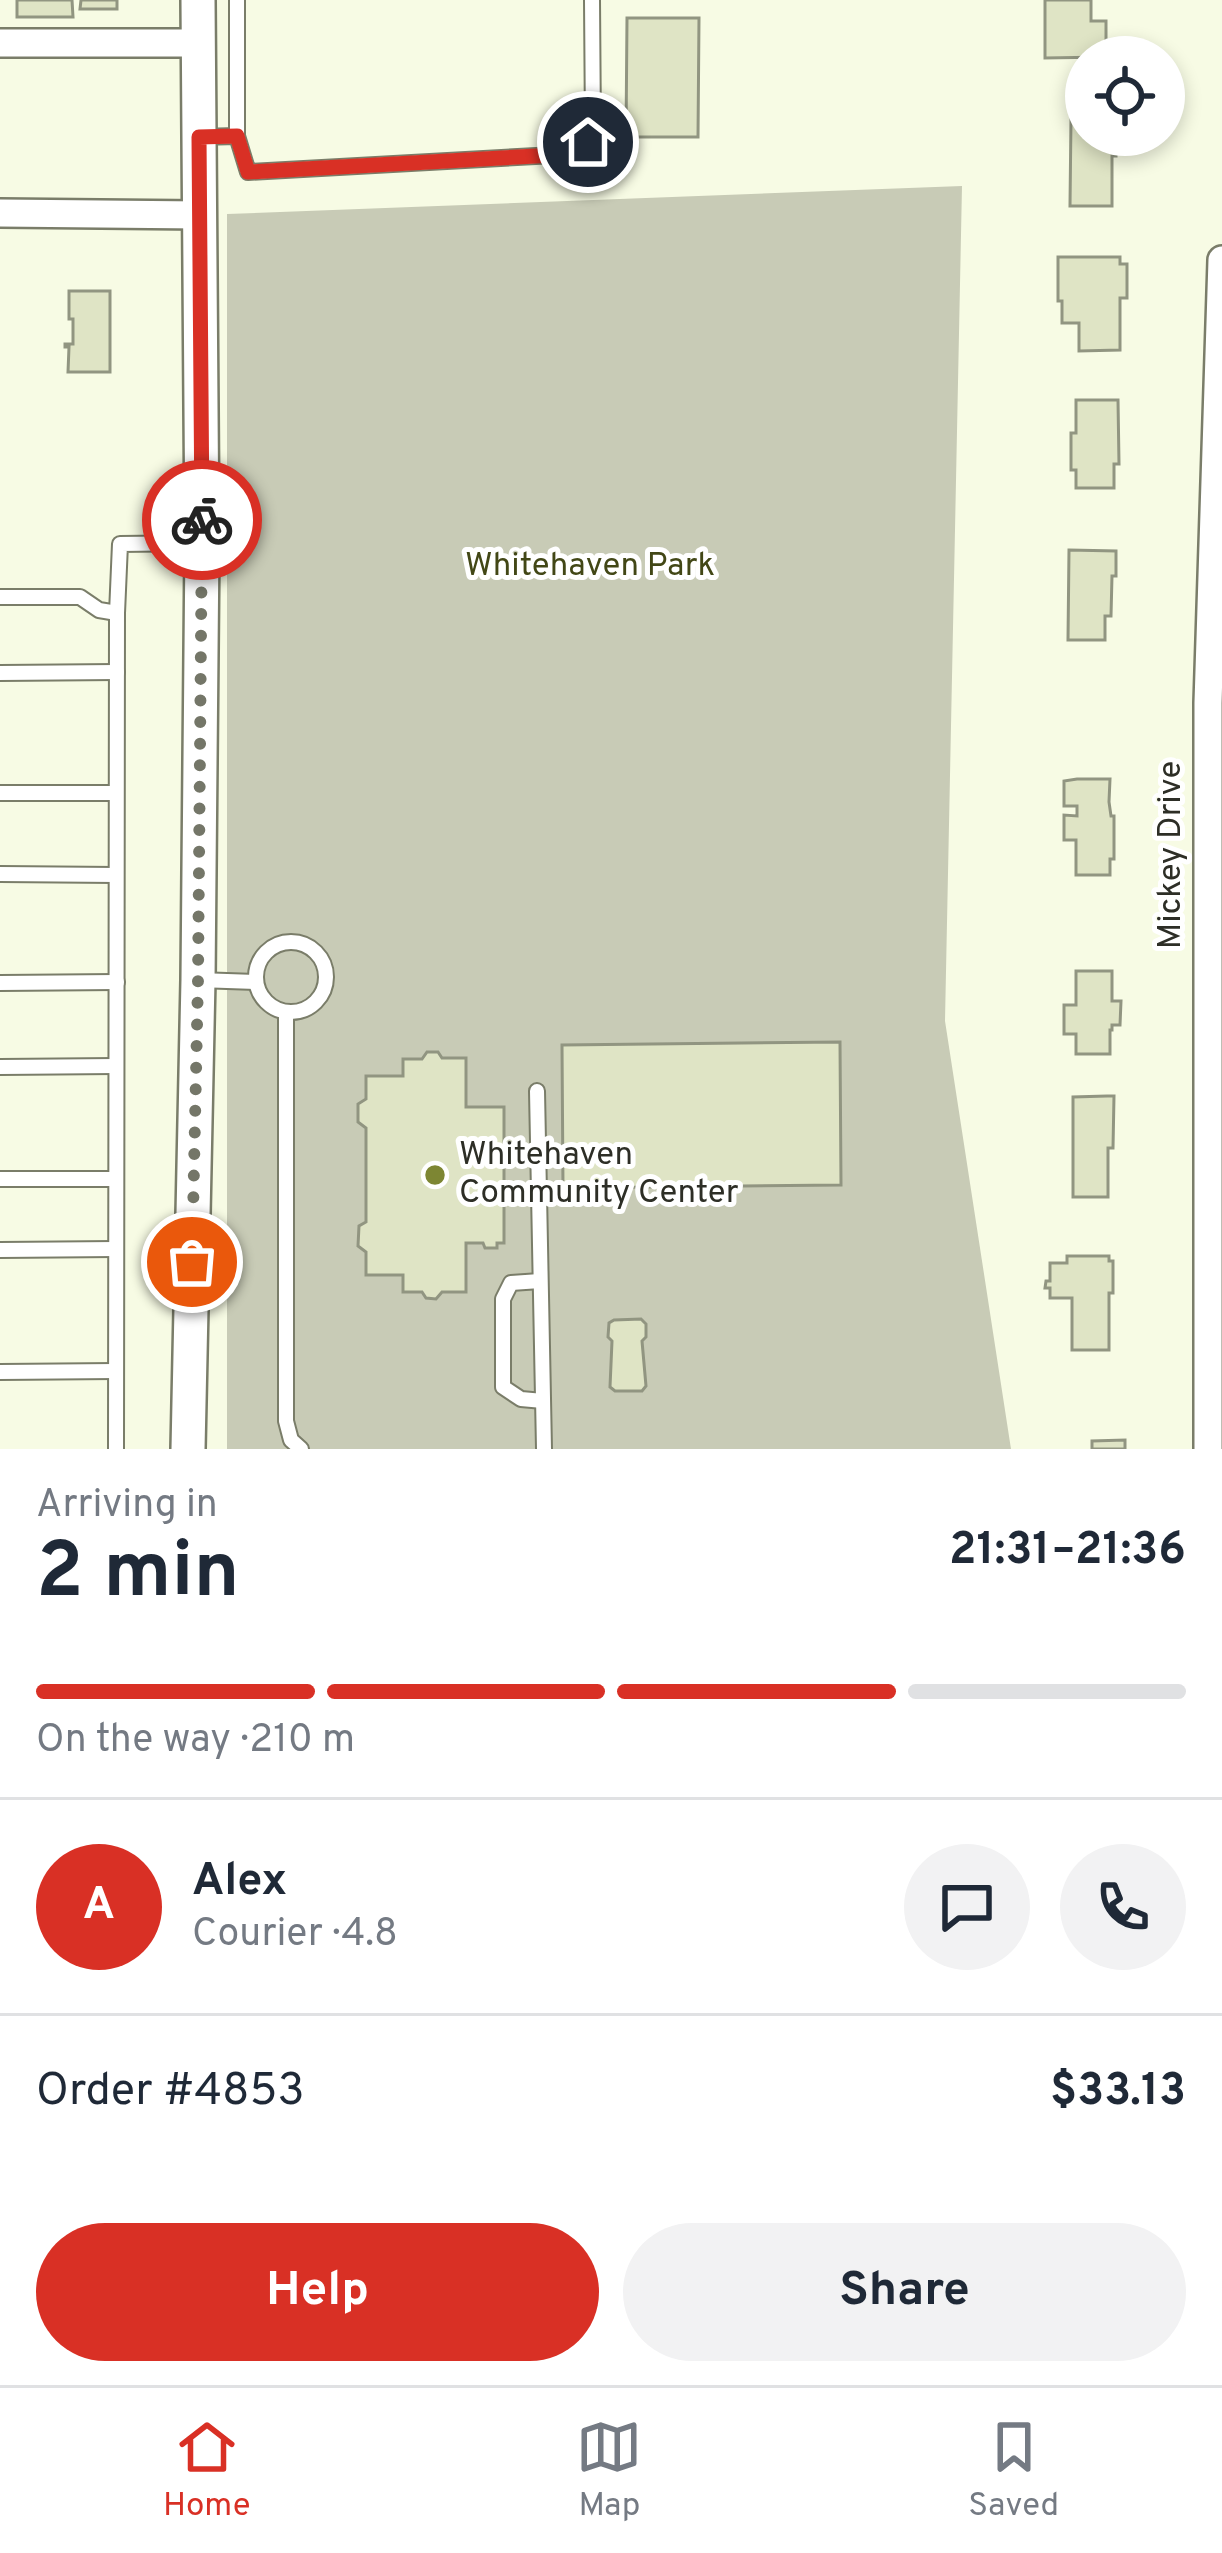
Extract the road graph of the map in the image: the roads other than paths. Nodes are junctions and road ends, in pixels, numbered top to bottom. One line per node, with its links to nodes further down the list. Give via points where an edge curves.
1 (198, 0): 5 (street)
2 (237, 0): 6 (lane)
3 (592, 0): 6 (lane, via 593,131 573,154 248,172)
4 (0, 43): 5 (street)
5 (198, 43): 7 (street)
6 (237, 136): 7 (lane)
7 (199, 137): 9 (street)
8 (0, 213): 9 (street)
9 (201, 215): 11 (street)
10 (1222, 260): 16 (street, Mickey Drive)
11 (202, 543): 13 (lane, via 119,544); 21 (street)
12 (0, 597): 13 (lane, via 80,597)
13 (117, 613): 14 (lane)
14 (117, 672): 15 (lane); 18 (lane)
15 (0, 673)
16 (1215, 703): 41 (street, Mickey Drive)
17 (0, 793): 18 (lane)
18 (116, 793): 20 (lane)
19 (0, 874): 20 (lane)
20 (116, 875): 22 (lane)
21 (198, 980): 23 (lane); 38 (street)
22 (117, 982): 24 (lane); 26 (lane)
23 (256, 982): 25 (lane, via 265,1002); 25 (lane, via 260,960 277,945 298,944 317,955 324,988 309,1007)
24 (0, 983)
25 (286, 1012): 39 (lane, via 286,1420)
26 (116, 1066): 27 (lane); 30 (lane)
27 (0, 1067)
28 (537, 1091): 33 (lane)
29 (0, 1179): 30 (lane)
30 (116, 1179): 31 (lane)
31 (116, 1249): 32 (lane); 34 (lane)
32 (0, 1250)
33 (540, 1281): 36 (lane); 36 (lane, via 511,1283 503,1299 503,1387)
34 (116, 1371): 35 (lane); 37 (lane)
35 (0, 1372)
36 (544, 1401): 40 (lane)
37 (116, 1449)
38 (188, 1449)
39 (301, 1449)
40 (544, 1449)
41 (1208, 1449)

